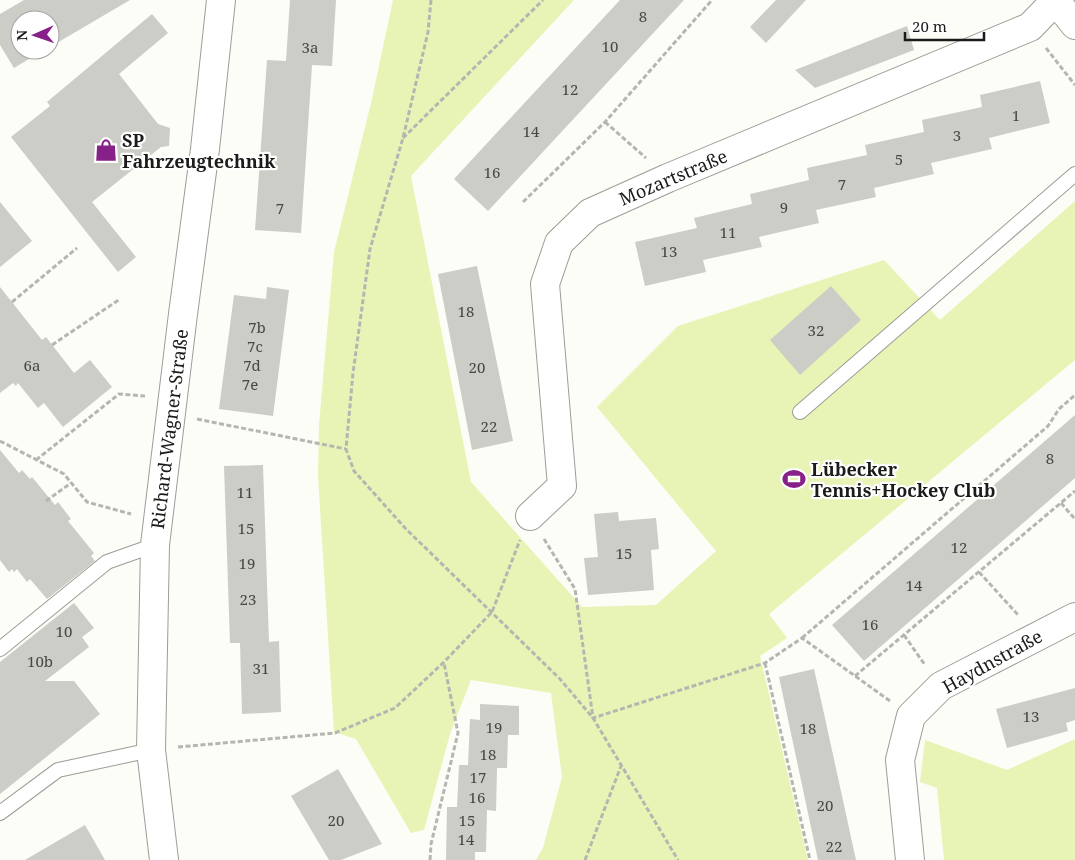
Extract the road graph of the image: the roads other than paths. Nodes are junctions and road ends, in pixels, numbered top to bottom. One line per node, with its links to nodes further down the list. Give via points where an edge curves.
1 (221, 0): 7 (street, Richard-Wagner-Straße)
2 (1056, 0): 3 (street); 6 (street, Mozartstraße, via 1030,26 590,213 559,243 545,284 562,486)
3 (1075, 26)
4 (1075, 174): 5 (lane)
5 (800, 412)
6 (530, 516)
7 (157, 533): 9 (lane, via 107,562); 10 (street, Richard-Wagner-Straße)
8 (1075, 617): 13 (street, Haydnstraße, via 941,686 911,716 900,760)
9 (0, 649)
10 (151, 750): 11 (lane, via 58,770); 12 (street, Richard-Wagner-Straße)
11 (0, 814)
12 (164, 860)
13 (910, 860)

